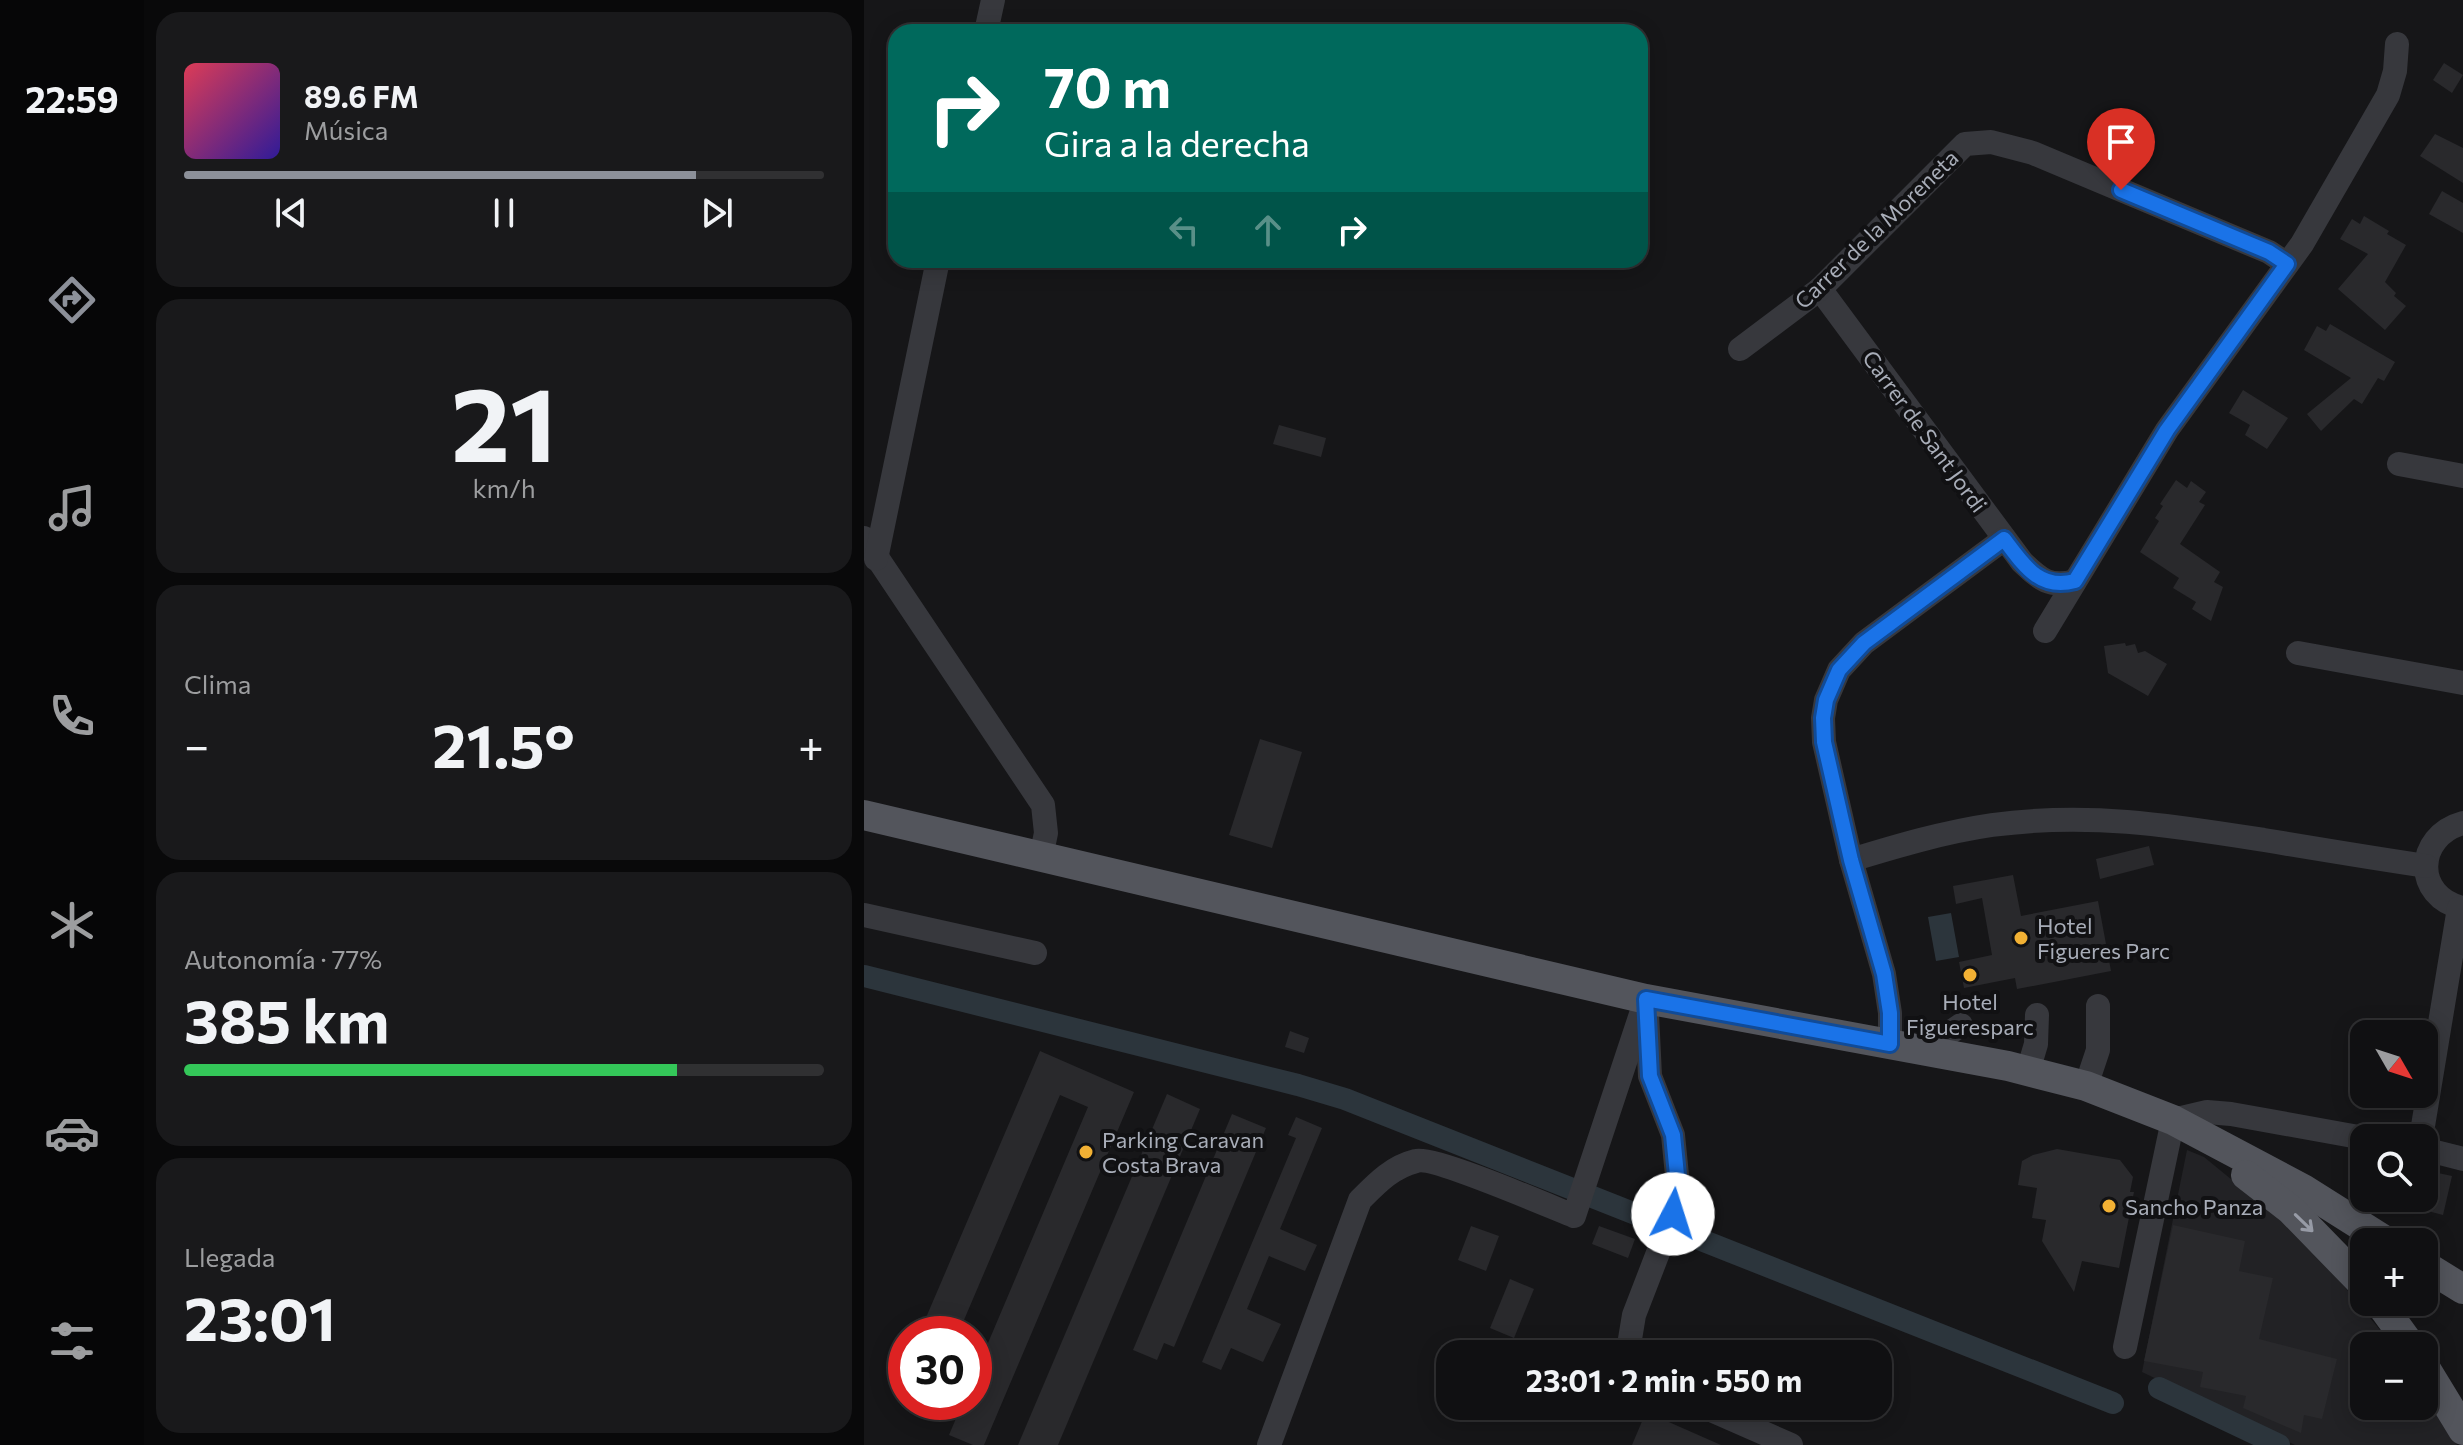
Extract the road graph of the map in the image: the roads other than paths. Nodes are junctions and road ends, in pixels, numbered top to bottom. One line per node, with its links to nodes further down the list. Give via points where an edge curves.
1 (993, 0): 2 (street)
2 (988, 24)
3 (2397, 44): 4 (street, via 2388,95)
4 (2287, 264): 6 (street, Carrer de la Moreneta, via 2033,153 1991,142 1965,144); 12 (street, via 2167,430)
5 (936, 268): 11 (street)
6 (1820, 289): 7 (street, Carrer de la Moreneta); 10 (street, Carrer de Sant Jordi)
7 (1740, 349)
8 (2399, 464): 9 (street)
9 (2463, 476)
10 (2004, 539): 12 (street, Carrer de Sant Jordi, via 2037,577 2053,584); 19 (street, via 1864,643 1832,684 1823,718 1824,742)
11 (870, 549): 18 (street, via 1043,805 1046,833)
12 (2075, 581): 13 (street)
13 (2045, 631)
14 (2298, 653): 15 (street)
15 (2463, 683)
16 (864, 815): 18 (main road)
17 (2463, 823): 20 (street, via 2435,839)
18 (1041, 857): 24 (main road)
19 (1851, 860): 20 (street, via 1991,825 2082,819 2177,826); 28 (street, via 1884,974)
20 (2426, 866): 21 (street, via 2436,893)
21 (2461, 908): 33 (street)
22 (864, 915): 23 (street)
23 (1035, 953)
24 (1646, 999): 28 (main road); 42 (street, via 1650,1076 1673,1135 1678,1185); 47 (street, via 1574,1216 1419,1159 1386,1173 1360,1200)
25 (2098, 1006): 31 (street, via 2098,1050)
26 (2037, 1015): 30 (street)
27 (1961, 1025): 29 (street)
28 (1890, 1044): 29 (main road)
29 (1924, 1050): 30 (main road)
30 (2028, 1071): 31 (main road)
31 (2086, 1086): 32 (main road)
32 (2173, 1120): 34 (main road); 35 (street, via 2219,1113); 43 (street)
33 (2423, 1124)
34 (2202, 1136): 38 (main road); 39 (main road, one-way to 39, via 2291,1210)
35 (2350, 1136)
36 (2438, 1153): 37 (street)
37 (2463, 1159)
38 (2365, 1228)
39 (2350, 1271)
40 (2438, 1274): 41 (main road)
41 (2463, 1289)
42 (1630, 1340)
43 (2125, 1347)
44 (2438, 1389): 46 (main road)
45 (1734, 1420): 48 (street)
46 (2463, 1430)
47 (1269, 1445)
48 (1791, 1445)

